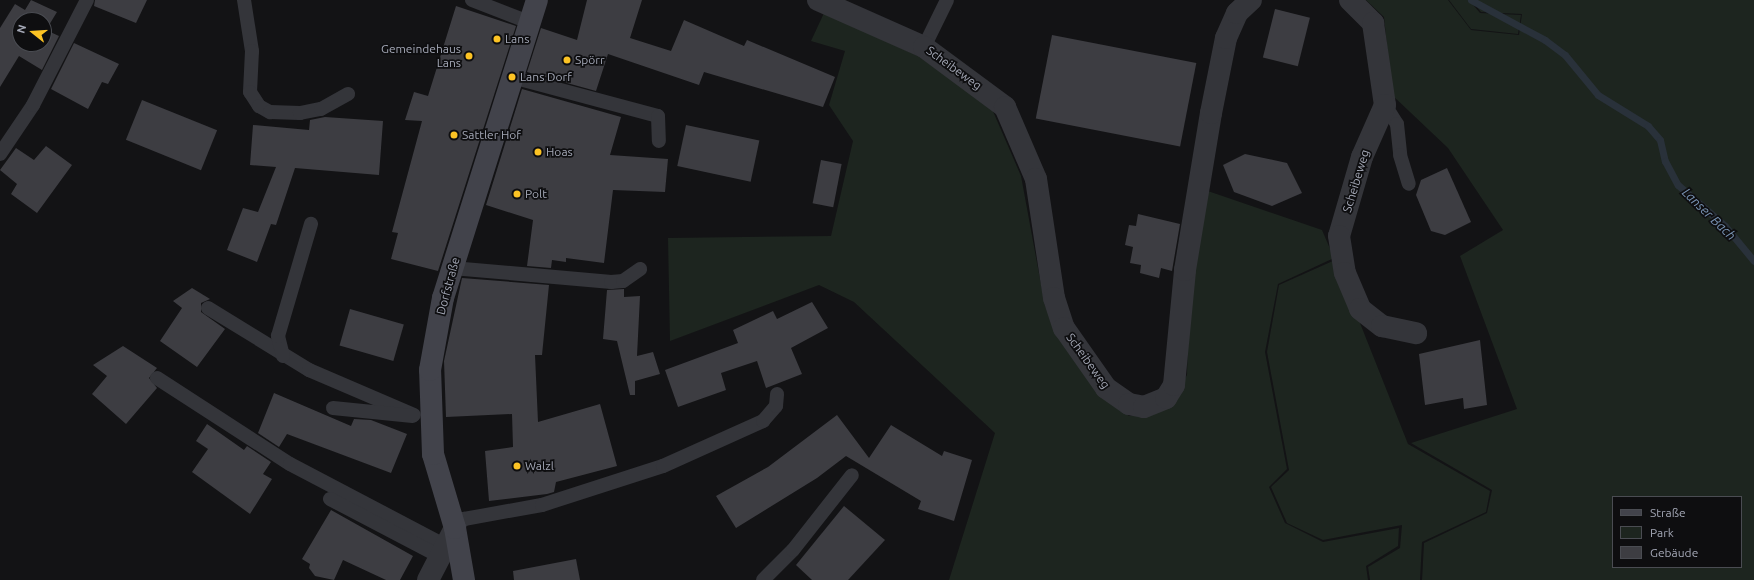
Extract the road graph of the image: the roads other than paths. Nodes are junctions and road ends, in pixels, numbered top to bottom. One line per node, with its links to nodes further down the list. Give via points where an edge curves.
1 (87, 0): 15 (lane, via 33,105)
2 (244, 0): 12 (lane, via 252,51 250,92 259,106 270,112 300,112 321,109)
3 (472, 0): 9 (lane)
4 (537, 0): 9 (main road, Dorfstraße)
5 (818, 0): 10 (street, Scheibeweg)
6 (947, 0): 10 (lane)
7 (1251, 0): 10 (street, Scheibeweg, via 1237,13 1226,38 1185,270 1174,385 1166,398 1153,406 1137,406 1115,396 1064,328 1054,298 1036,179 1005,107)
8 (1350, 0): 13 (street, via 1373,23)
9 (530, 22): 11 (main road, Dorfstraße)
10 (924, 46)
11 (512, 77): 14 (lane, via 658,116); 18 (main road, Dorfstraße)
12 (348, 94)
13 (1385, 105): 16 (lane, via 1397,124 1400,155); 21 (street, Scheibeweg, via 1362,157 1339,236 1345,273 1360,309 1382,326)
14 (659, 141)
15 (0, 154)
16 (1409, 184)
17 (311, 224): 22 (lane, via 278,336)
18 (452, 268): 19 (lane, via 611,282 623,281); 26 (main road, Dorfstraße)
19 (640, 269)
20 (208, 308): 22 (lane)
21 (1416, 333)
22 (283, 356): 26 (lane, via 331,381)
23 (157, 378): 29 (lane, via 290,464)
24 (777, 394): 29 (lane, via 776,406 763,421 663,466 542,505 464,519)
25 (333, 408): 26 (lane, via 400,417)
26 (421, 415): 29 (main road, Dorfstraße, via 433,454)
27 (852, 475): 32 (lane, via 793,550)
28 (330, 499): 29 (lane)
29 (446, 543): 30 (street); 31 (main road, Dorfstraße)
30 (428, 580)
31 (464, 580)
32 (763, 580)

